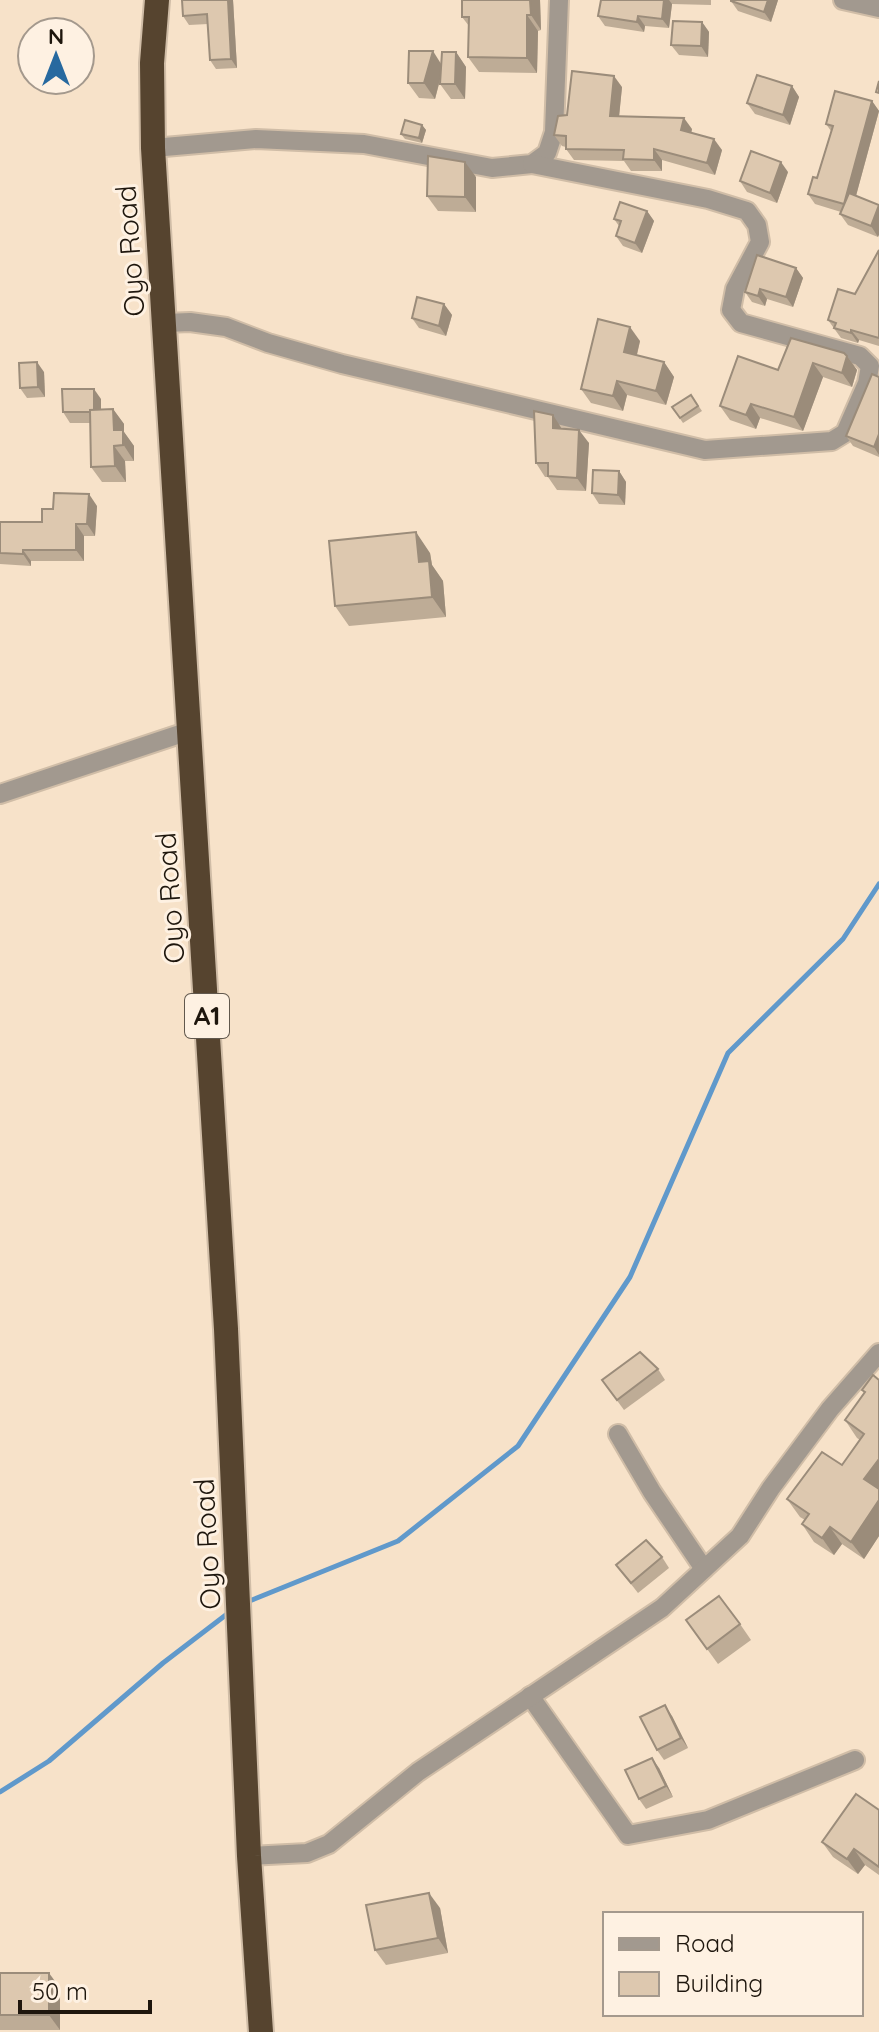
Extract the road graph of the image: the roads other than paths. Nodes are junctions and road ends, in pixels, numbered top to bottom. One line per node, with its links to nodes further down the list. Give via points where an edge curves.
1 (157, 0): 5 (highway, Oyo Road / A1)
2 (559, 0): 6 (street, via 554,132 547,153)
3 (843, 0): 4 (street)
4 (879, 8)
5 (153, 148): 6 (street, via 256,139 364,144 492,168); 7 (highway, Oyo Road / A1)
6 (532, 164): 7 (street, via 747,211 760,242 735,289 731,310 741,323 860,356 870,366 845,433 832,441 705,450 342,364 226,327)
7 (166, 323): 8 (highway, Oyo Road / A1)
8 (189, 731): 9 (street); 15 (highway, Oyo Road / A1, via 226,1329)
9 (0, 794)
10 (879, 1353): 12 (street, via 830,1409 740,1536)
11 (618, 1434): 12 (street)
12 (704, 1569): 13 (street, via 662,1608)
13 (530, 1696): 14 (street, via 628,1835 708,1820); 15 (street, via 418,1772 329,1844 307,1853)
14 (855, 1760)
15 (249, 1856): 16 (highway, Oyo Road / A1)
16 (261, 2032)

